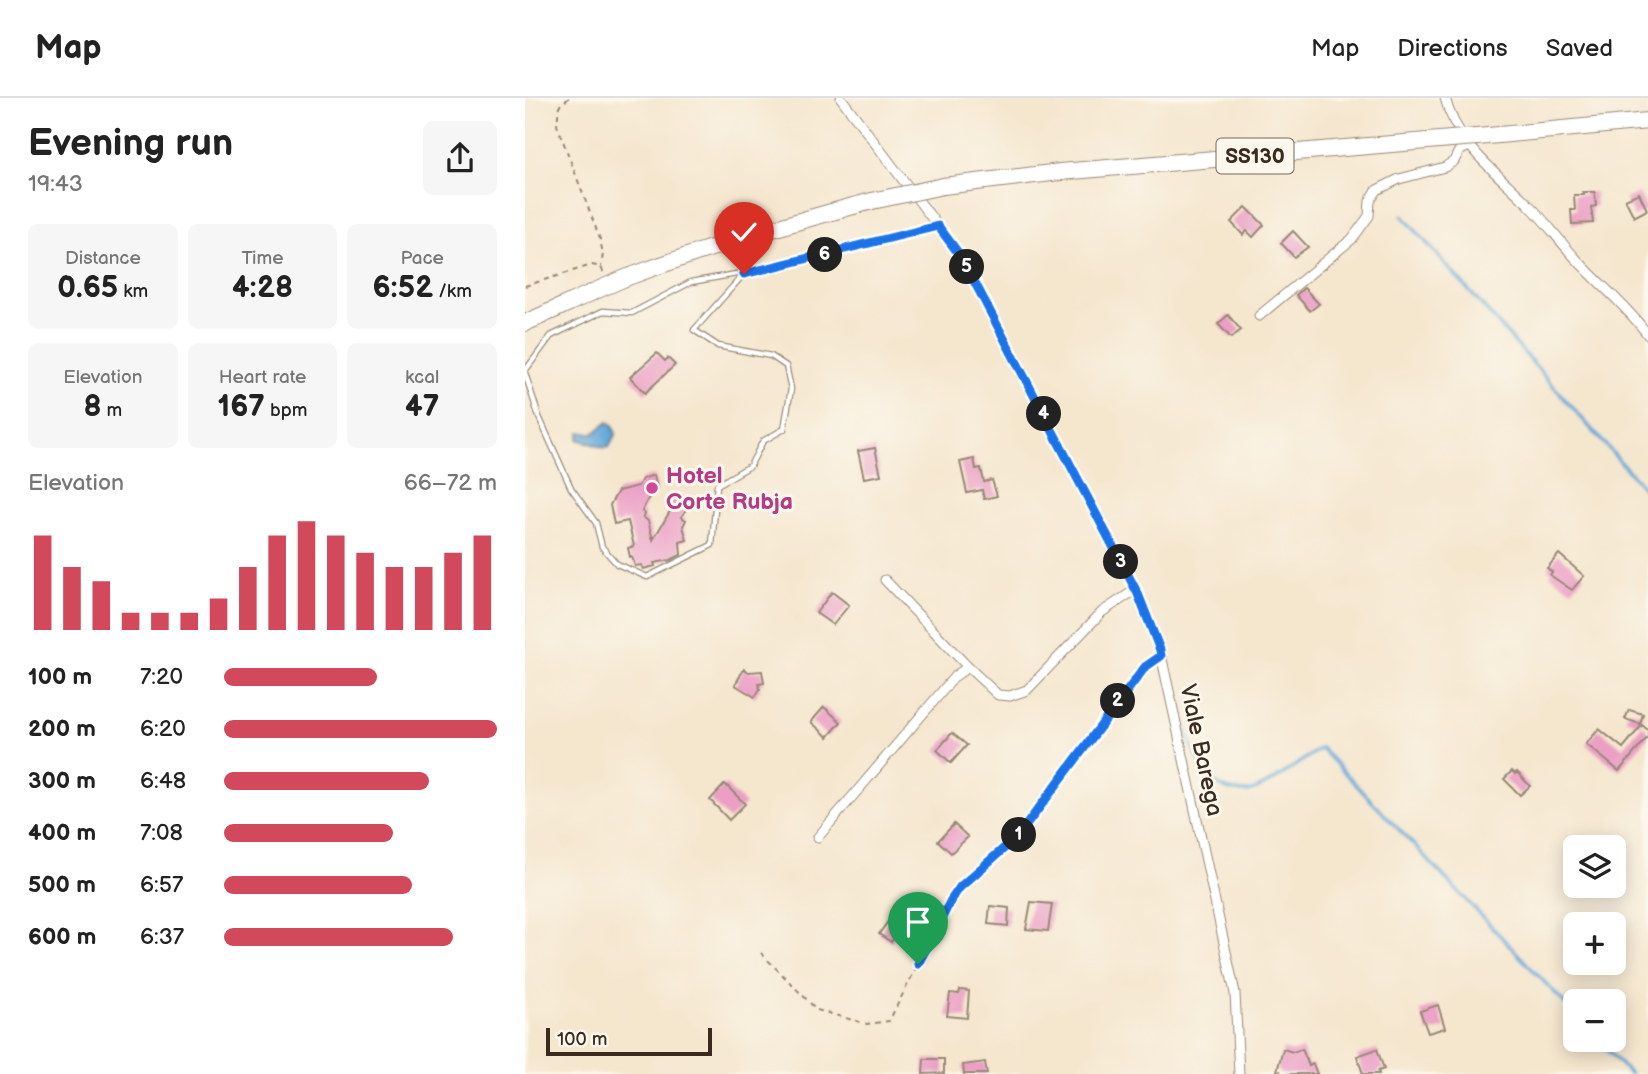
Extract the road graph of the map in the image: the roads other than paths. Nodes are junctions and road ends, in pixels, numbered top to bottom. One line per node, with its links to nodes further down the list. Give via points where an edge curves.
1 (841, 98): 5 (street, Viale Barega)
2 (1445, 98): 4 (street)
3 (1648, 121): 4 (highway, SS130)
4 (1473, 141): 7 (street, via 1445,167 1377,190 1369,216 1352,239); 8 (highway, SS130, bridge, via 1451,139 1060,172 943,186 706,248); 9 (street, via 1473,153 1532,208)
5 (938, 226): 6 (lane); 12 (street, Viale Barega, via 962,258)
6 (744, 274): 10 (lane, via 691,282 632,313 603,311 551,337); 10 (lane, via 694,330 718,346 771,356 786,366 791,389 784,429 763,441 750,466 717,485 712,545 647,577 617,564 602,547 596,523 571,488 539,417)
7 (1259, 316)
8 (525, 323)
9 (1648, 335)
10 (525, 372)
11 (885, 580): 13 (street)
12 (1135, 590): 13 (street, via 1102,612 1027,690 998,695); 15 (street, Viale Barega, via 1161,656 1235,993)
13 (968, 667): 14 (street, via 955,676)
14 (817, 837)
15 (1239, 1074)

